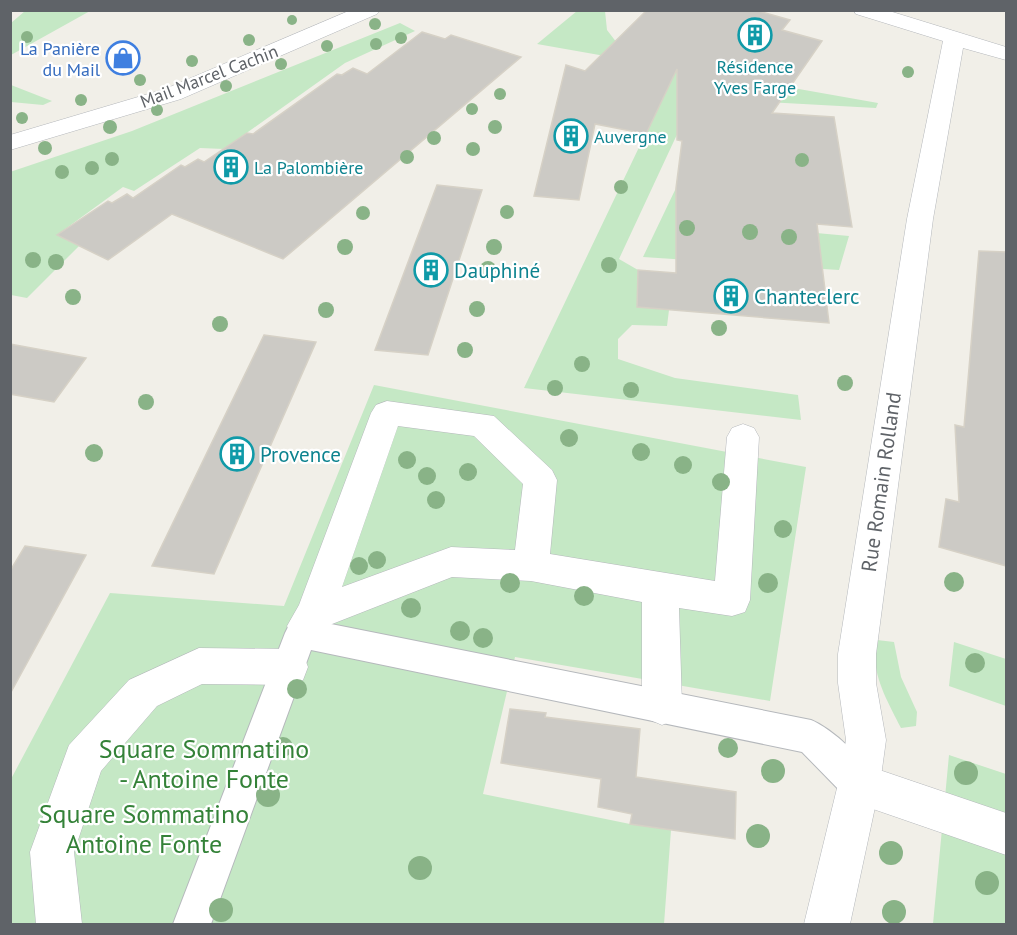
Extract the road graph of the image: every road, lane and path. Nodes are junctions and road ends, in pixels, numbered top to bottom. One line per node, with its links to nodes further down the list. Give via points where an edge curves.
1 (370, 10): 5 (street, Mail Marcel Cachin, via 174,94)
2 (863, 10): 3 (street)
3 (954, 39): 4 (street); 11 (street, Rue Romain Rolland, via 920,219 857,654 857,683 866,740)
4 (1006, 54)
5 (10, 143)
6 (743, 437): 8 (street, via 732,600)
7 (531, 566): 8 (street); 9 (street, via 451,562); 9 (street, via 540,480 483,425 387,413)
8 (660, 589): 10 (street)
9 (301, 638): 10 (lane); 13 (street, via 199,666 143,693 84,759 52,852); 14 (lane)
10 (662, 706): 11 (lane, via 812,737)
11 (859, 784): 12 (street); 15 (street, Rue Romain Rolland)
12 (1006, 834)
13 (59, 924)
14 (192, 924)
15 (827, 924)

